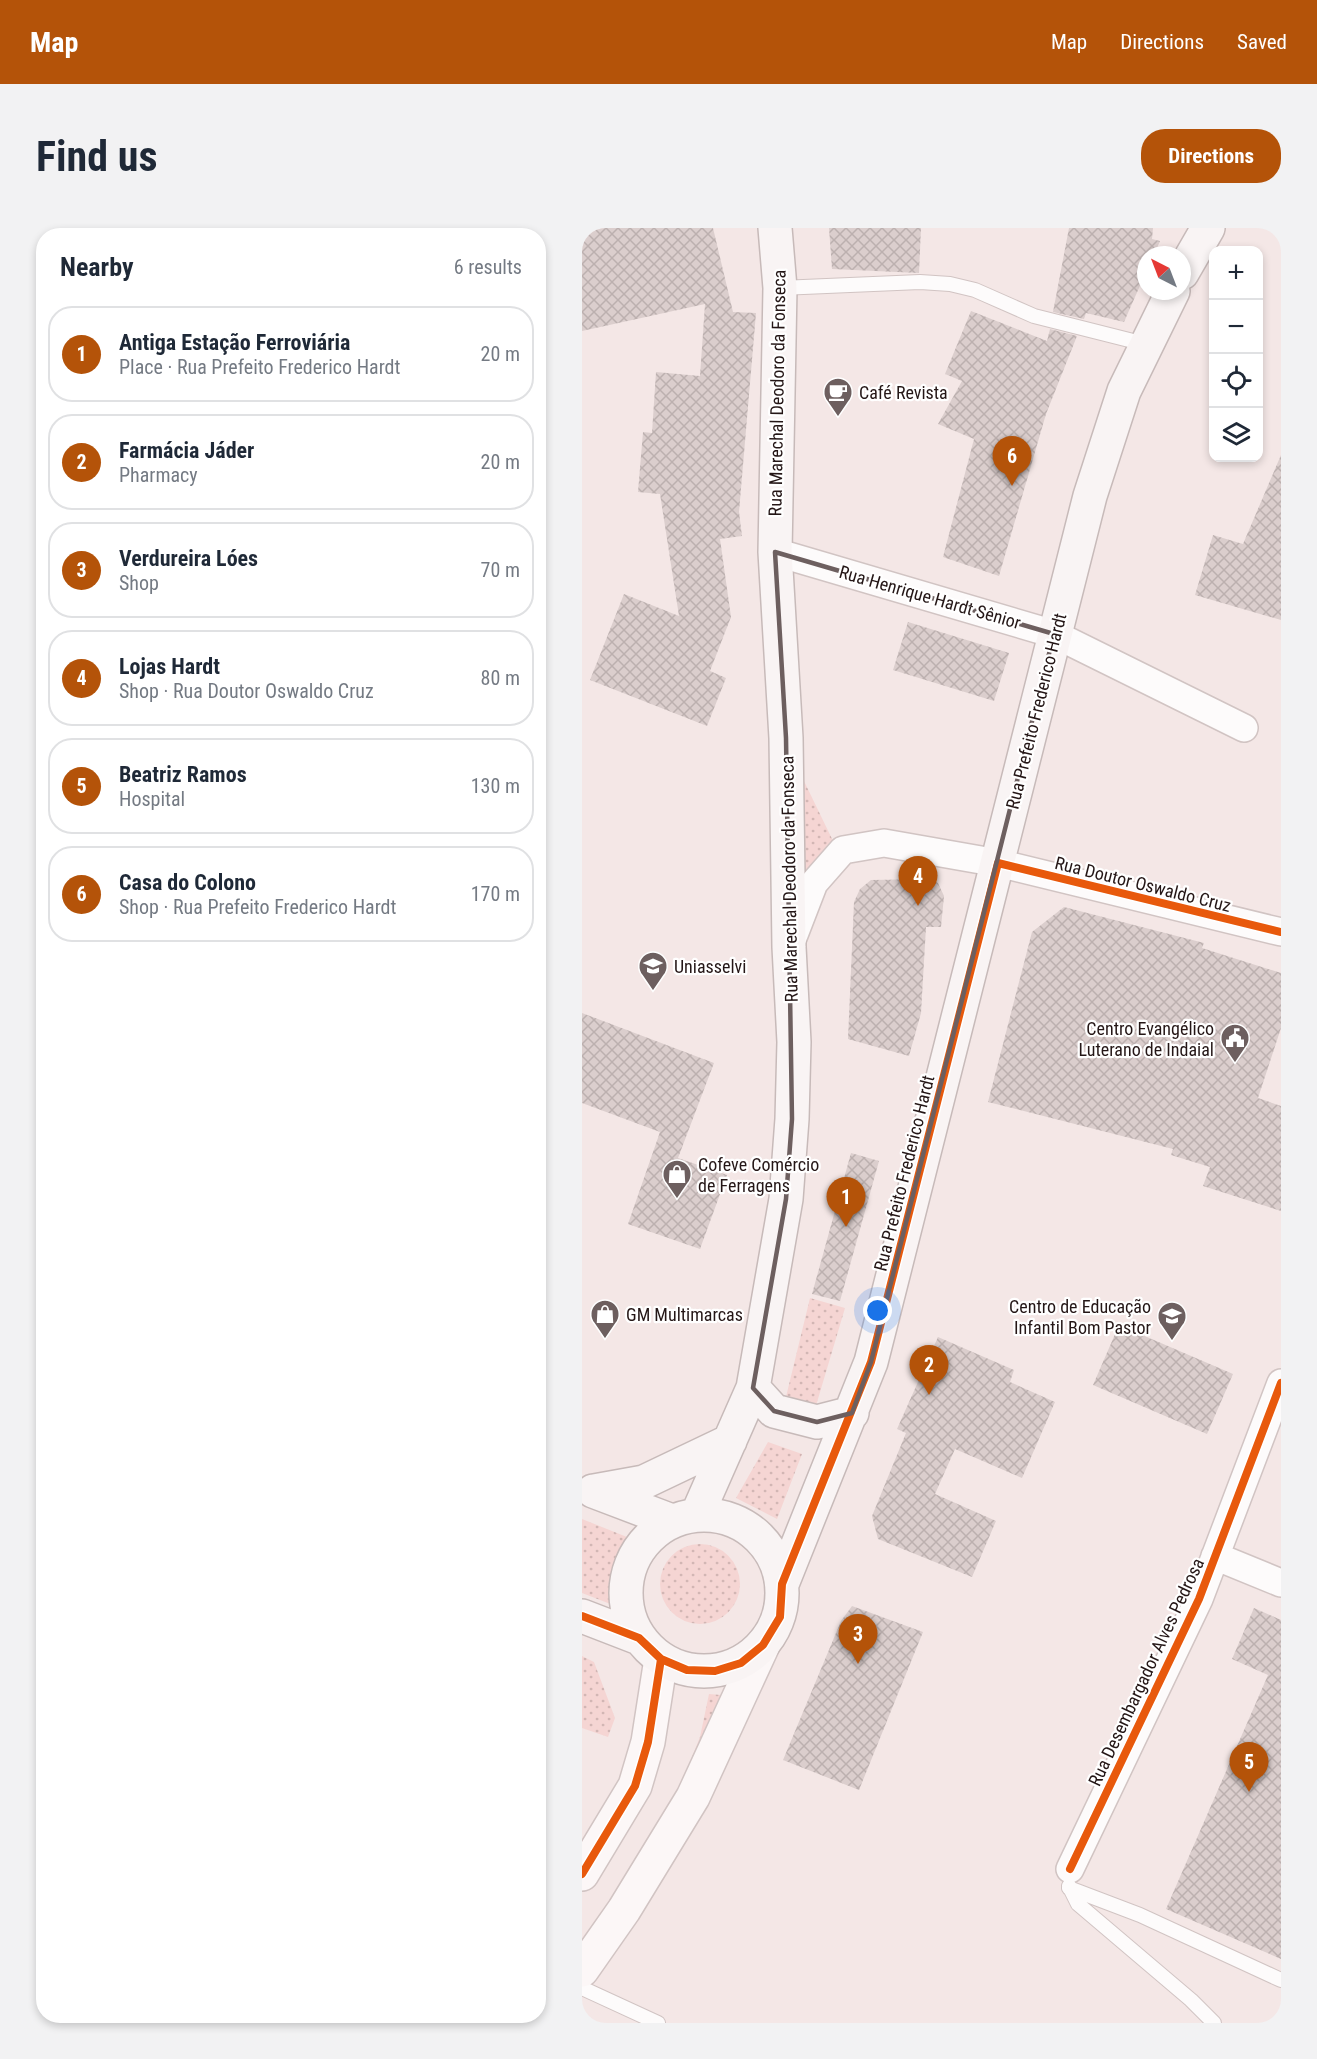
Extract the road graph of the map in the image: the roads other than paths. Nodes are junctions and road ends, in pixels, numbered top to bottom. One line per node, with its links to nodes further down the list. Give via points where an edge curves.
1 (775, 228): 4 (main road, Rua Marechal Deodoro da Fonseca)
2 (1208, 228): 3 (main road)
3 (1191, 257)
4 (780, 288): 6 (lane, via 950,284 975,290 1034,316); 7 (main road, Rua Marechal Deodoro da Fonseca)
5 (1168, 300): 6 (main road, Rua Prefeito Frederico Hardt)
6 (1145, 344): 8 (main road, Rua Prefeito Frederico Hardt, via 1107,441)
7 (775, 552): 8 (street, Rua Henrique Hardt Sênior); 12 (main road, Rua Marechal Deodoro da Fonseca, via 786,738)
8 (1054, 634): 9 (street, Rua Henrique Hardt Sênior); 10 (main road, Rua Prefeito Frederico Hardt)
9 (1244, 728)
10 (998, 863): 11 (street, Rua Doutor Oswaldo Cruz); 12 (street, Rua Doutor Oswaldo Cruz, via 884,843 843,850 814,883); 15 (main road, Rua Prefeito Frederico Hardt, via 871,1362)
11 (1281, 932)
12 (789, 947): 14 (main road, Rua Marechal Deodoro da Fonseca, via 794,1042 786,1199)
13 (1281, 1383): 19 (street, Rua Desembargador Alves Pedrosa)
14 (753, 1388): 15 (main road, via 774,1411 817,1422); 16 (main road, Rua Marechal Deodoro da Fonseca)
15 (852, 1413): 21 (main road, Rua Prefeito Frederico Hardt)
16 (730, 1441): 17 (main road, via 644,1482); 18 (main road, Rua Marechal Deodoro da Fonseca)
17 (588, 1490): 18 (main road)
18 (685, 1518): 21 (main road, via 721,1516 744,1525 757,1535 776,1561); 24 (main road, via 645,1542 628,1572 626,1606)
19 (1215, 1556): 20 (street); 26 (street, Rua Desembargador Alves Pedrosa, via 1199,1599)
20 (1281, 1583)
21 (782, 1584): 23 (main road, via 780,1617)
22 (582, 1616): 24 (main road)
23 (763, 1645): 24 (main road, via 741,1663 715,1671 687,1670); 27 (main road, via 693,1797)
24 (650, 1648): 25 (main road, via 648,1742 635,1786)
25 (582, 1874)
26 (1070, 1878): 28 (lane); 31 (lane, via 1078,1904)
27 (582, 1970)
28 (1281, 1980)
29 (582, 1988): 30 (lane)
30 (658, 2023)
31 (1214, 2023)

